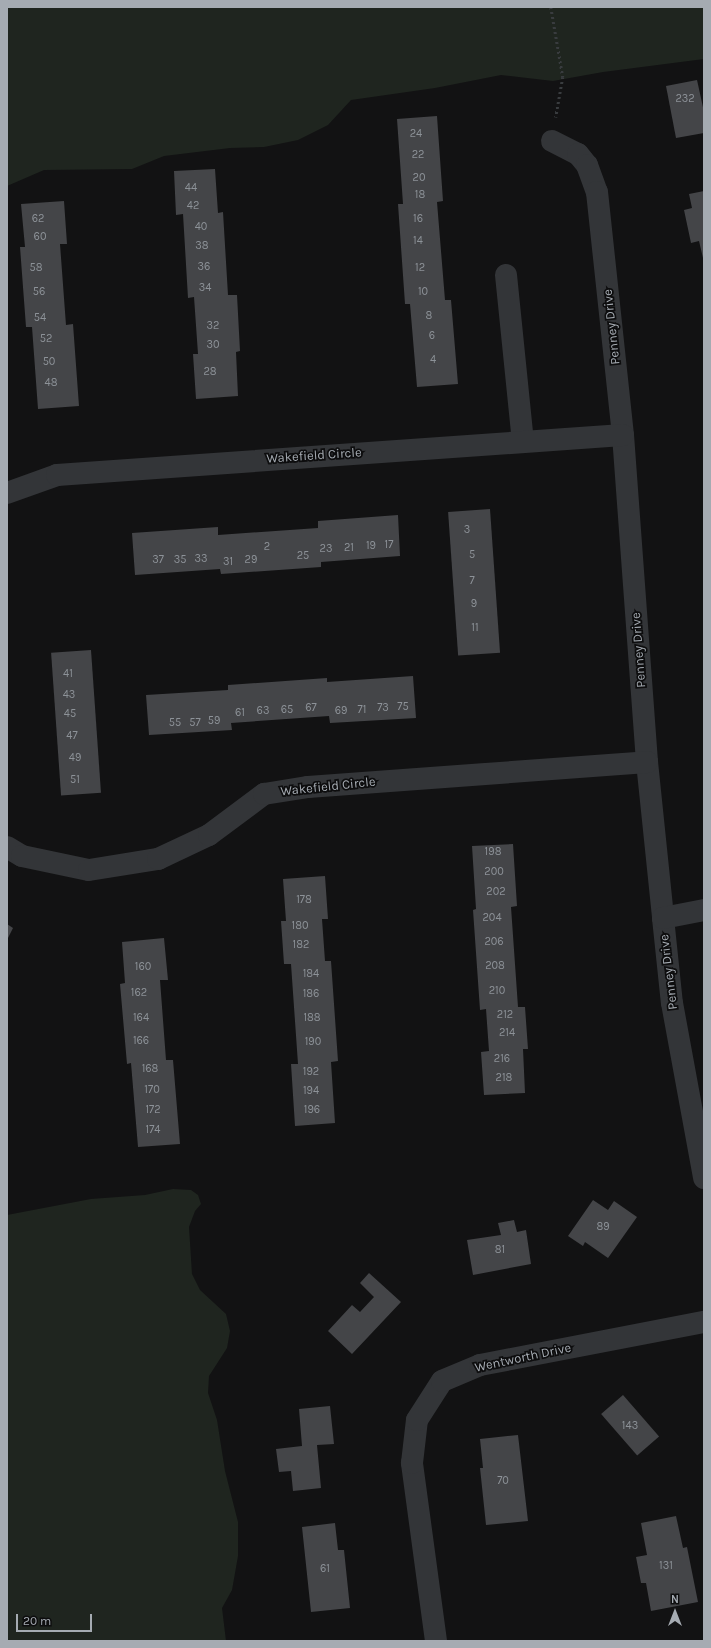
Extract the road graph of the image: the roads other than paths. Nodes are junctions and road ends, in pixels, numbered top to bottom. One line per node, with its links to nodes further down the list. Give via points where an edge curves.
1 (552, 141): 3 (street, Penney Drive, via 578,154 587,164 597,192)
2 (506, 275): 4 (street)
3 (624, 434): 4 (street, Wakefield Circle); 6 (street, Penney Drive)
4 (524, 441): 5 (street, Wakefield Circle, via 58,475)
5 (7, 493)
6 (648, 762): 7 (street, Wakefield Circle, via 308,787 264,794 209,835 165,856 89,870 22,856); 9 (street, Penney Drive)
7 (7, 847)
8 (704, 910): 9 (street)
9 (663, 918): 10 (street, Penney Drive, via 672,1003)
10 (704, 1178)
11 (704, 1322): 12 (street, Wentworth Drive, via 480,1365 442,1381 418,1420 412,1462)
12 (436, 1641)

